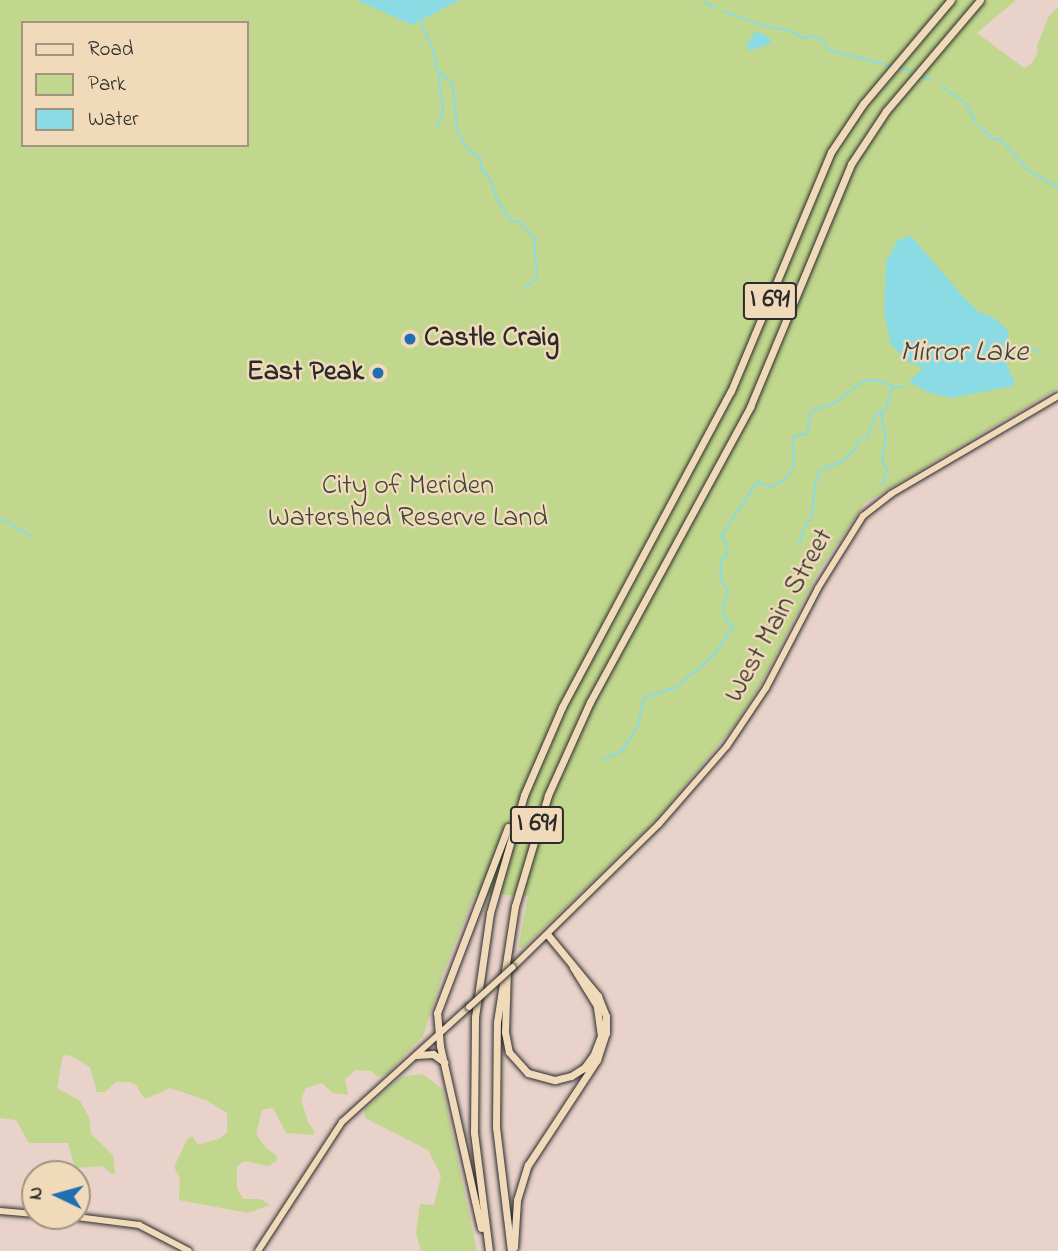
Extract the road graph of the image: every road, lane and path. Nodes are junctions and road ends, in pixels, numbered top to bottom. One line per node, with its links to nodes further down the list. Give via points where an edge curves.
1 (951, 0): 4 (highway, I 691, via 840,137 731,391 562,707)
2 (980, 0): 6 (highway, I 691, via 908,85 843,180 750,407 564,755 531,845)
3 (1058, 396): 5 (main road, West Main Street, via 891,494 863,516 739,730 674,808)
4 (524, 795): 8 (highway, via 440,1002); 16 (highway, I 691, via 490,913 475,1017 474,1133)
5 (547, 934): 7 (highway); 8 (main road, West Main Street, bridge)
6 (509, 936): 7 (highway, via 506,1043 517,1065 541,1079 562,1079 579,1072 599,1043 598,1008); 17 (highway, I 691, via 497,1022 495,1094)
7 (573, 967): 17 (highway, via 601,1002 605,1040 597,1060 526,1170)
8 (439, 1034): 9 (main road, West Main Street); 10 (highway)
9 (416, 1055): 10 (highway, via 433,1054); 15 (main road, West Main Street, via 340,1125)
10 (444, 1063): 16 (highway)
11 (0, 1211): 12 (main road)
12 (21, 1213)
13 (91, 1219): 14 (main road, via 139,1225)
14 (189, 1251)
15 (258, 1251)
16 (487, 1251)
17 (512, 1251)

